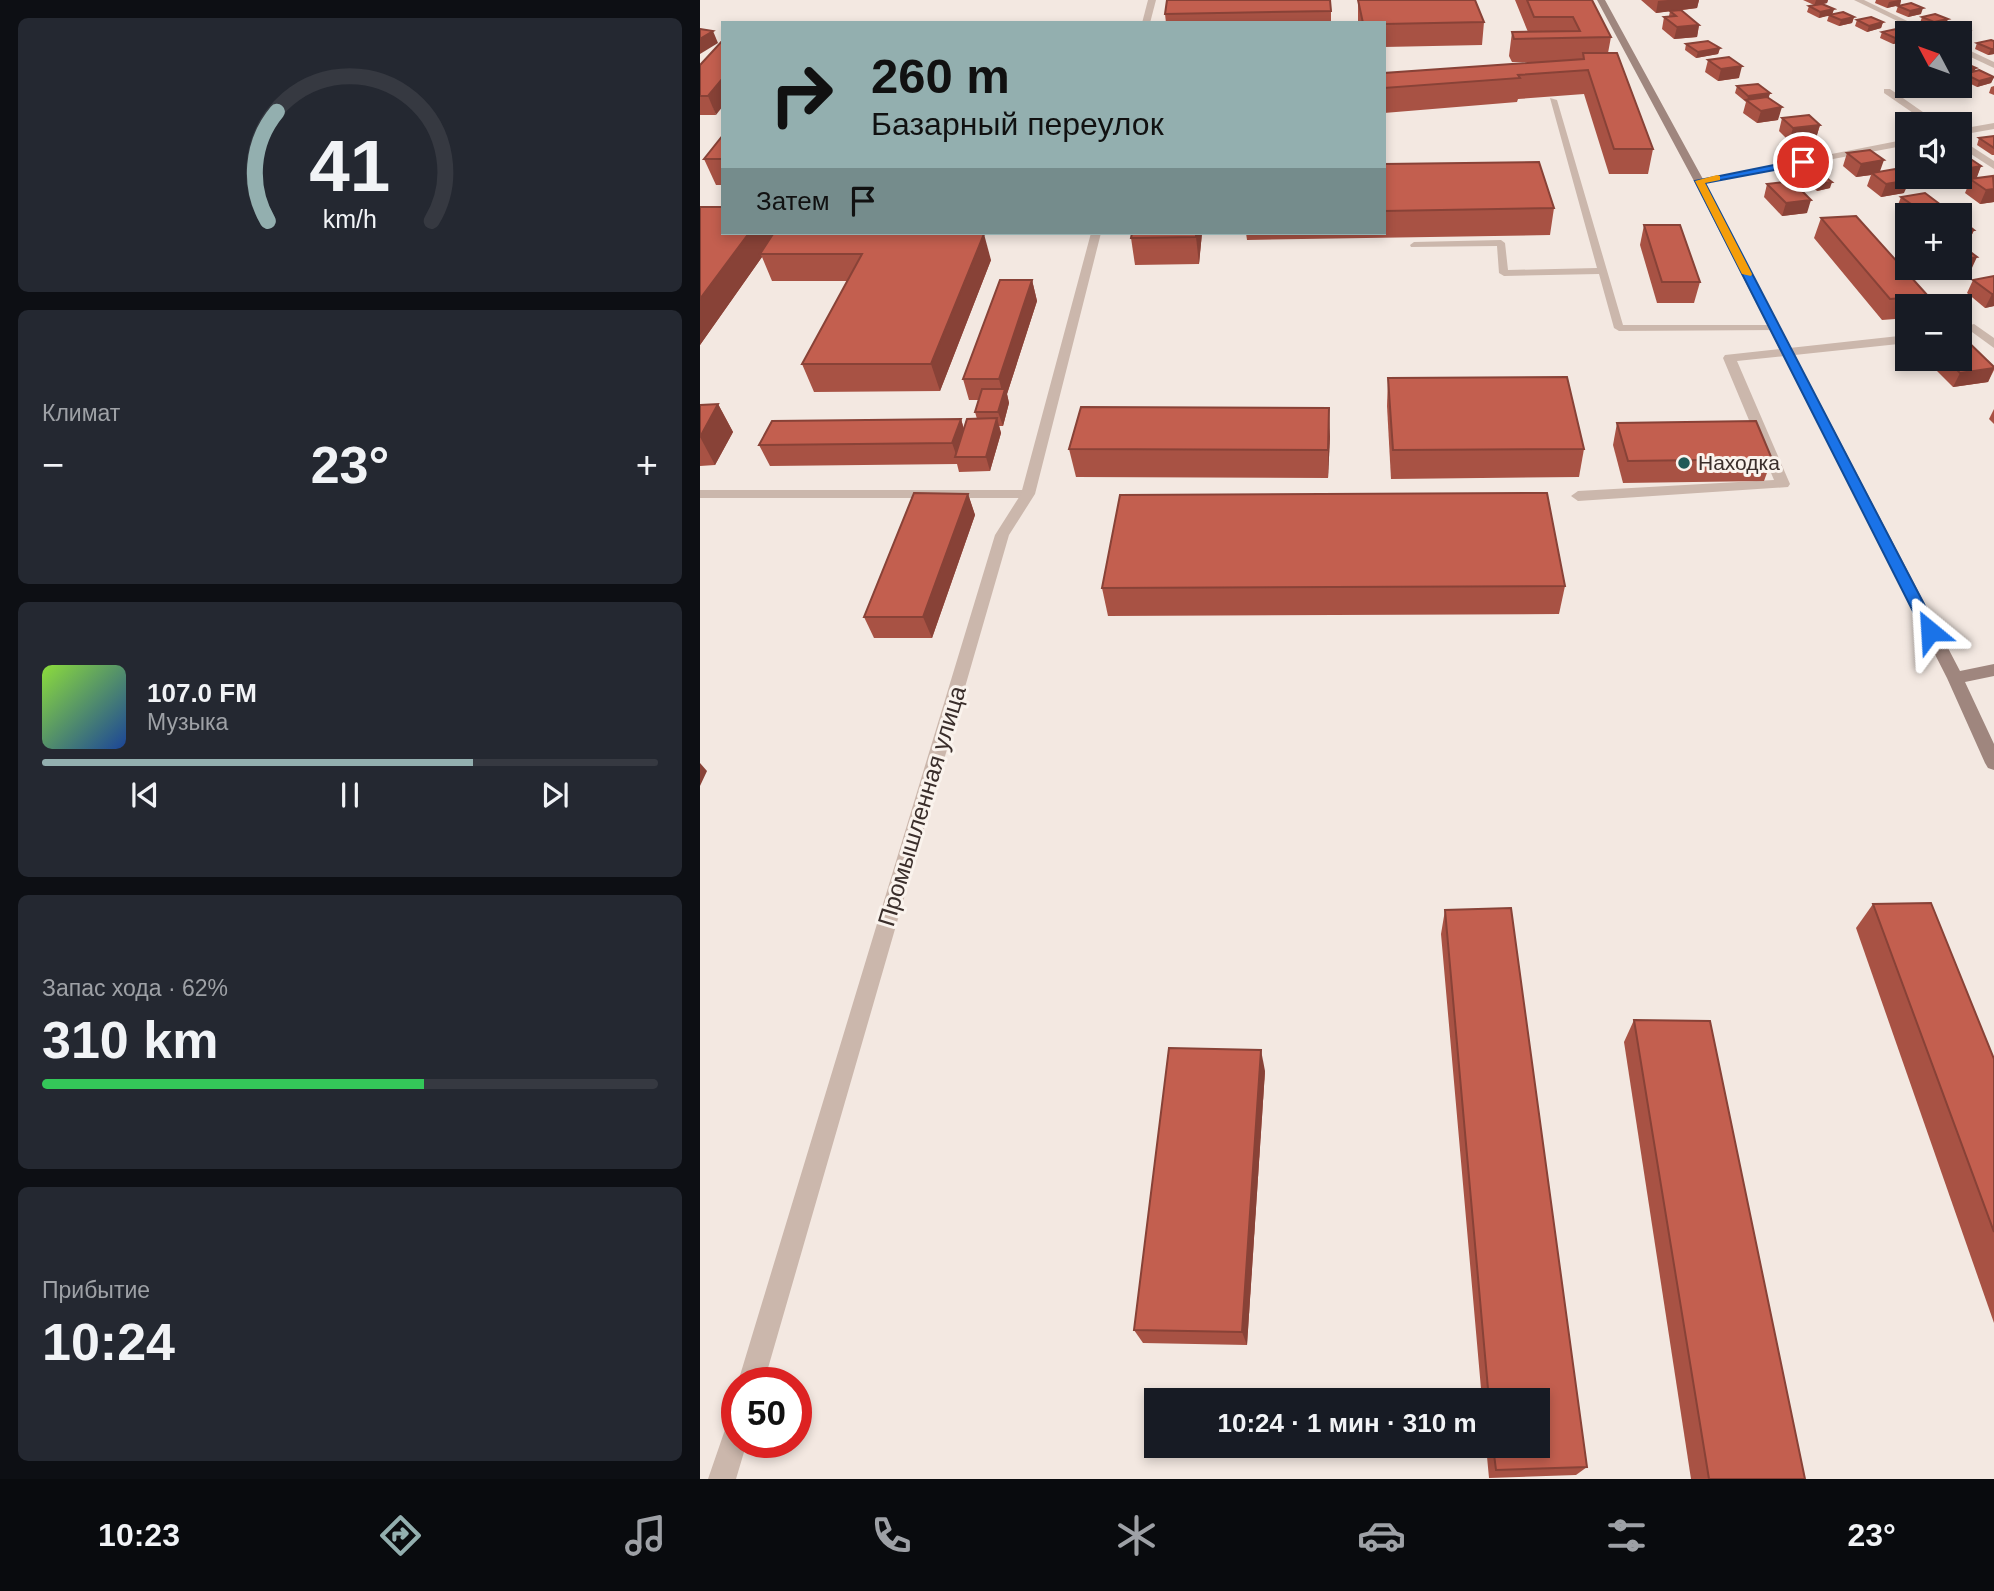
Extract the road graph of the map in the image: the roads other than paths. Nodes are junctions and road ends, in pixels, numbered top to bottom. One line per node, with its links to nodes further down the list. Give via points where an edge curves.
1 (1152, 0): 4 (street)
2 (1601, 0): 16 (main road)
3 (1858, 0): 5 (street)
4 (1147, 21)
5 (1902, 21)
6 (1972, 55): 7 (street)
7 (1994, 65)
8 (1887, 91): 10 (street)
9 (1553, 100): 19 (lane)
10 (1918, 112)
11 (1994, 126): 12 (street)
12 (1972, 130)
13 (1895, 144): 16 (street)
14 (1972, 150): 15 (street)
15 (1994, 166)
16 (1699, 181): 20 (main road)
17 (1095, 235): 26 (street, Промышленная улица)
18 (1414, 245): 19 (lane, via 1501,243 1504,273)
19 (1602, 271): 20 (lane, via 1619,328)
20 (1774, 328): 24 (main road)
21 (1972, 329): 23 (street)
22 (1895, 341): 24 (street)
23 (1994, 344)
24 (1788, 354): 27 (street, via 1730,358 1783,484); 29 (main road)
25 (700, 494): 26 (lane)
26 (1028, 494): 31 (street, Промышленная улица, via 1002,535)
27 (1578, 496)
28 (1994, 670): 29 (main road)
29 (1955, 678): 30 (main road)
30 (1994, 763)
31 (755, 1367)
32 (728, 1458): 33 (street)
33 (722, 1479)

